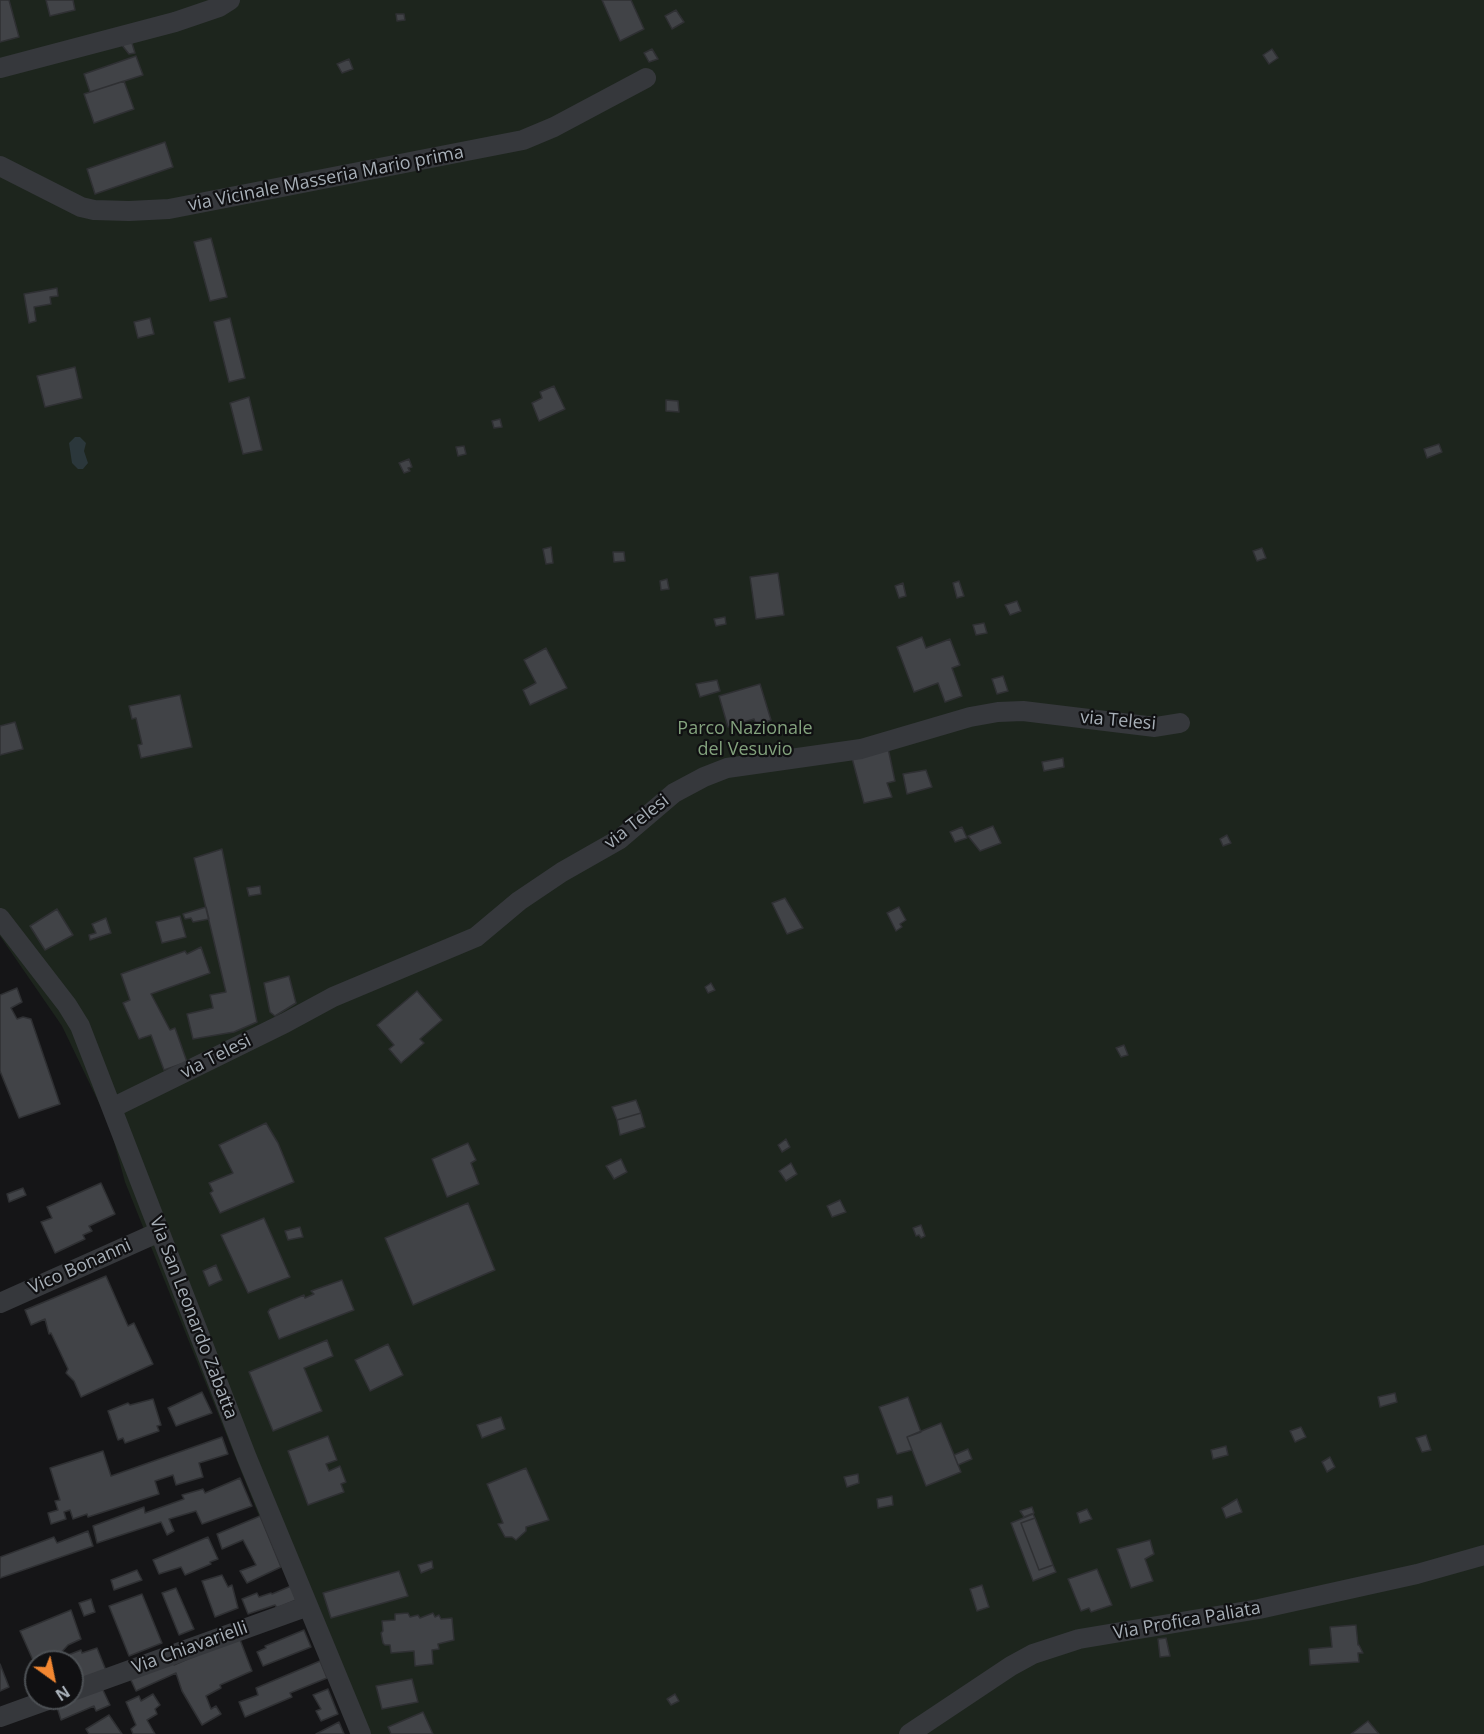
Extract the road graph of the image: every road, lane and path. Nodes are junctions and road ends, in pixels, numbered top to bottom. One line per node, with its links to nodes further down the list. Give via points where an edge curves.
1 (230, 0): 2 (street, via 175,22)
2 (0, 68)
3 (646, 78): 4 (street, via Vicinale Masseria Mario prima, via 524,140 169,209 81,207)
4 (0, 166)
5 (1180, 723): 7 (street, via Telesi, via 1155,727 1023,711 998,712 861,749 727,768 674,793 620,839 538,888 476,937 333,997)
6 (0, 918): 7 (street, Via San Leonardo Zabatta, via 76,1019)
7 (112, 1108): 8 (street, Via San Leonardo Zabatta)
8 (159, 1232): 9 (street, Vico Bonanni); 11 (street, Via San Leonardo Zabatta)
9 (0, 1303)
10 (1484, 1555): 16 (street, Via Profica Paliata, via 1259,1609 1079,1639 1033,1654 1011,1666)
11 (308, 1606): 12 (street, Via Chiavarielli); 15 (street, Via San Leonardo Zabatta)
12 (84, 1687)
13 (24, 1708): 14 (street)
14 (0, 1717)
15 (361, 1734)
16 (909, 1734)

